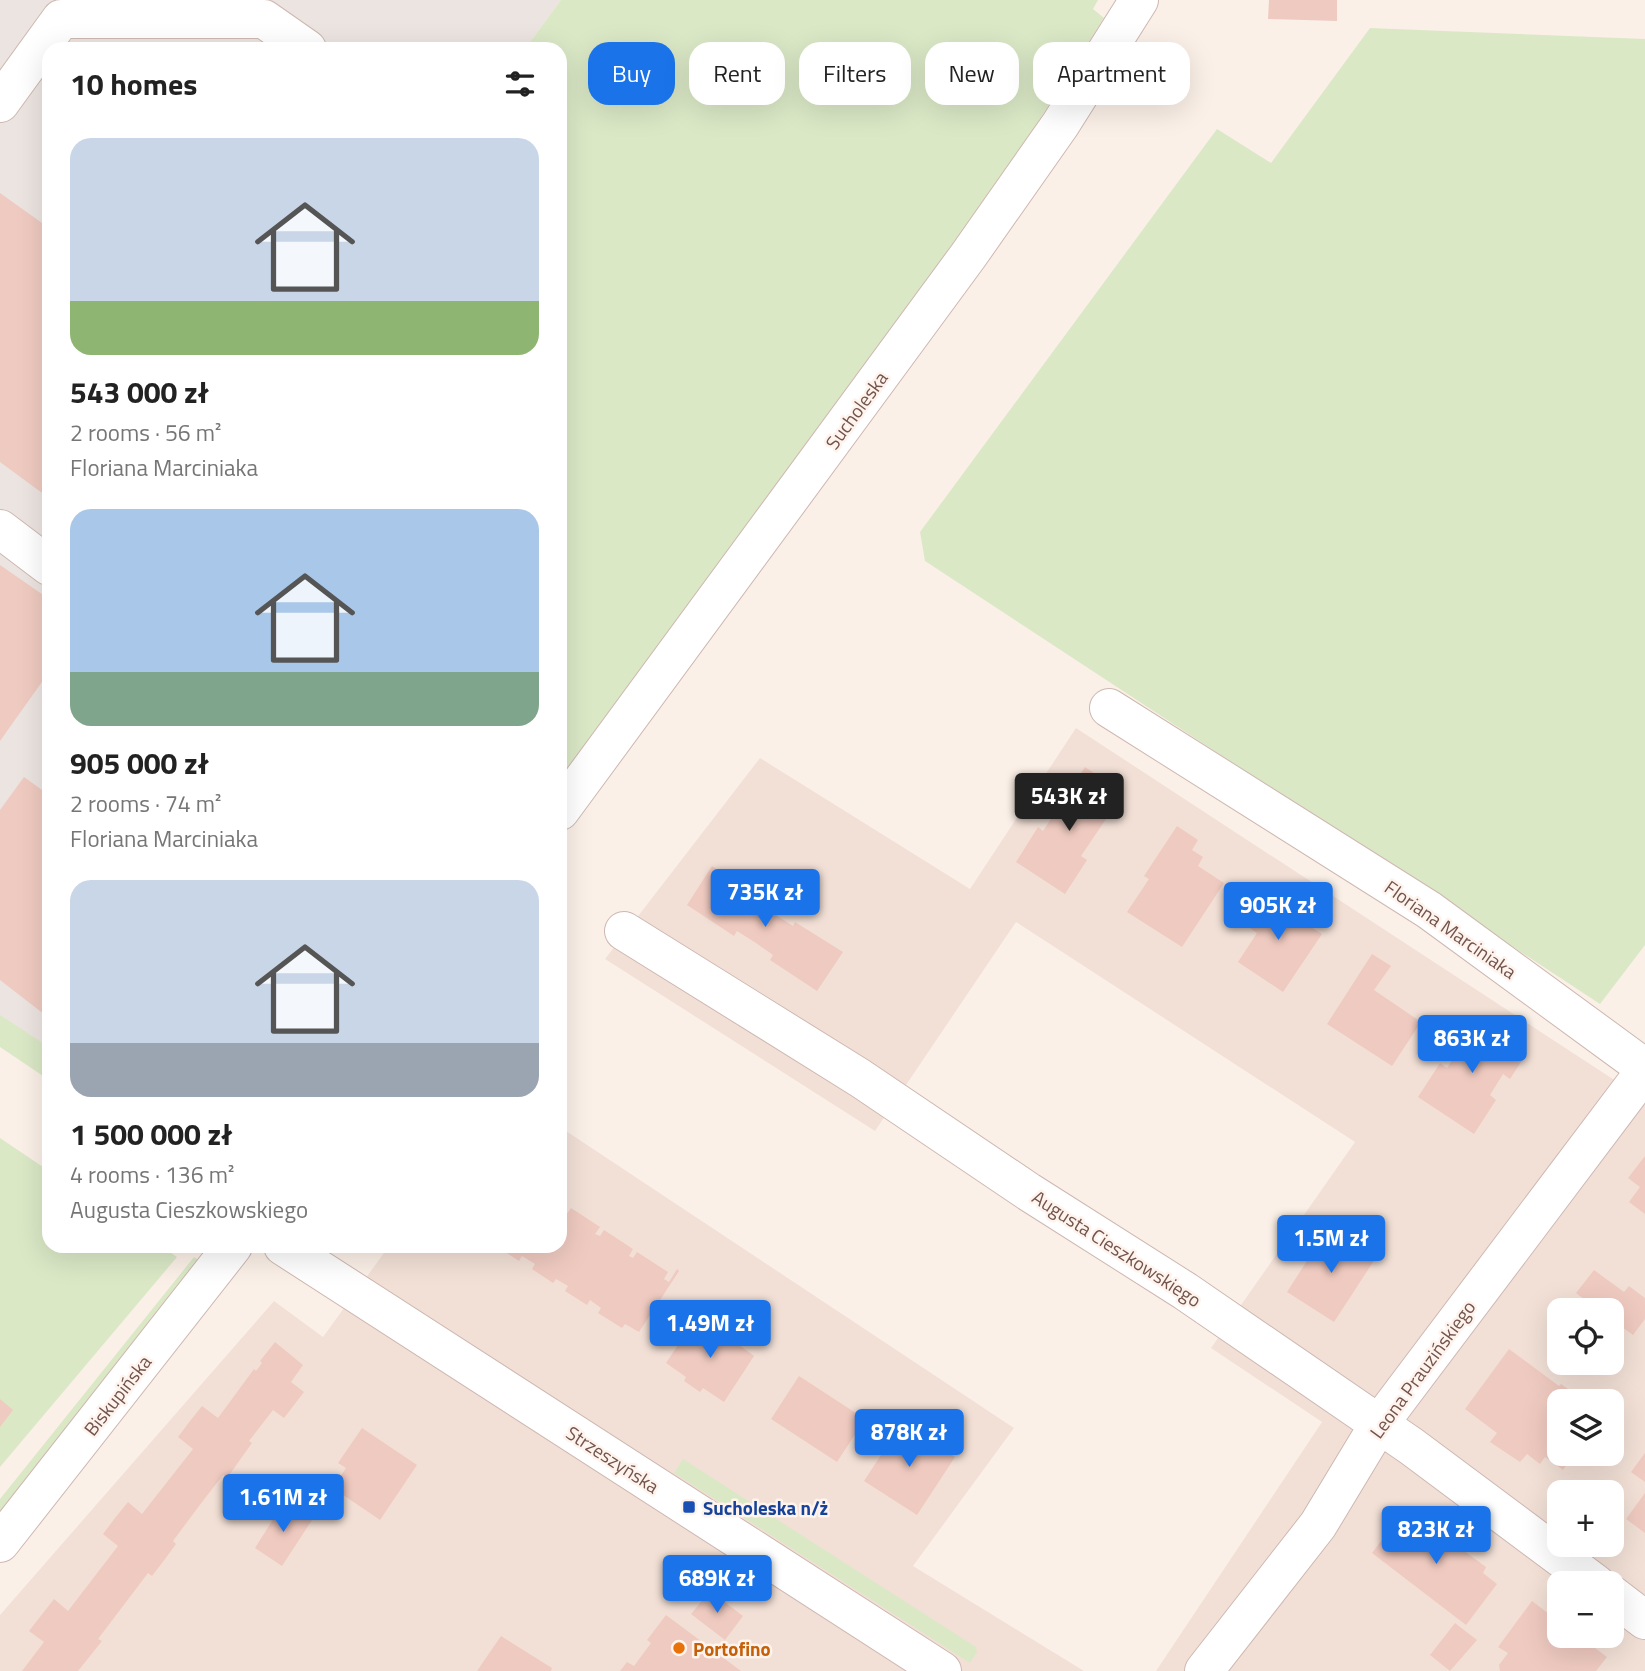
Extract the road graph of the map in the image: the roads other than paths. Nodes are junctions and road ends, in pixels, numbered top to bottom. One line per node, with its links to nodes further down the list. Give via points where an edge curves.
1 (1139, 0): 9 (street, Sucholeska, via 1060,125 968,256)
2 (44, 42): 3 (street, via 61,19 264,19)
3 (296, 42)
4 (42, 45): 5 (street)
5 (0, 103)
6 (0, 529): 7 (street)
7 (42, 561)
8 (1109, 708): 11 (street, Floriana Marciniaka, via 1429,910)
9 (567, 801)
10 (624, 931): 14 (street, Augusta Cieszkowskiego, via 860,1078)
11 (1645, 1069): 14 (street, Leona Prauzińskiego)
12 (228, 1253): 15 (street, Biskupińska)
13 (294, 1253): 19 (street, Strzeszyńska)
14 (1379, 1424): 16 (street, Augusta Cieszkowskiego); 20 (street, Leona Prauzińskiego, via 1318,1525)
15 (0, 1543)
16 (1578, 1571)
17 (1624, 1604): 18 (street)
18 (1645, 1620)
19 (942, 1671)
20 (1204, 1671)

